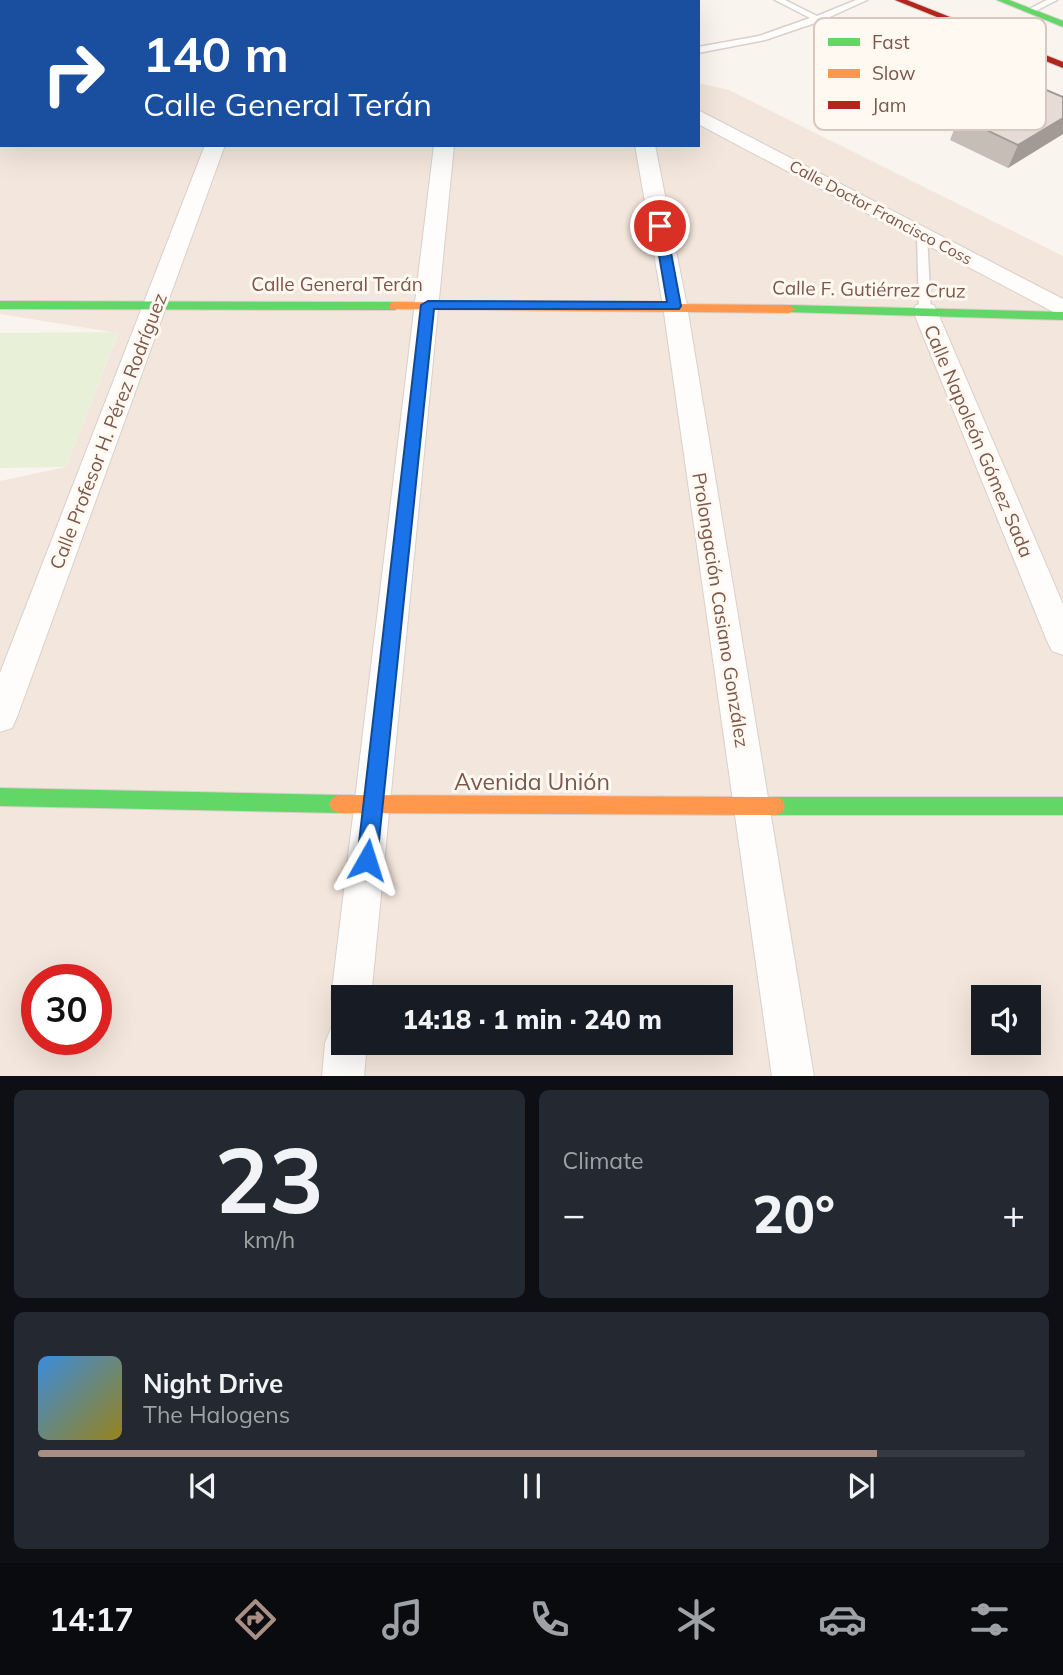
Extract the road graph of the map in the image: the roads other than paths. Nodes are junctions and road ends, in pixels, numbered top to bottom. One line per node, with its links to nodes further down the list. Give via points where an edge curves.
1 (779, 0): 8 (lane)
2 (863, 0): 9 (lane)
3 (899, 0): 10 (street)
4 (942, 0): 11 (street)
5 (1001, 0): 7 (street)
6 (1053, 0): 7 (lane)
7 (1030, 11): 13 (street)
8 (816, 18)
9 (820, 18)
10 (944, 18)
11 (986, 18)
12 (814, 20): 16 (lane, via 746,45)
13 (1063, 24)
14 (1046, 42): 15 (street)
15 (1063, 49)
16 (700, 50)
17 (1046, 58): 18 (street)
18 (1063, 65)
19 (700, 117): 23 (street, Calle Doctor Francisco Coss)
20 (214, 147): 24 (street, Calle Profesor H. Pérez Rodríguez)
21 (444, 147): 26 (street)
22 (645, 147): 27 (street, Prolongación Casiano González)
23 (922, 234): 28 (street, Calle Doctor Francisco Coss); 29 (lane, Calle Napoleón Gómez Sada)
24 (157, 303): 25 (street, Calle General Terán); 26 (street, Calle General Terán); 32 (street, Calle Profesor H. Pérez Rodríguez)
25 (0, 305)
26 (428, 305): 27 (street, Calle General Terán); 34 (street)
27 (675, 306): 29 (street, Calle F. Gutiérrez Cruz); 35 (street, Prolongación Casiano González)
28 (1063, 309)
29 (925, 311): 30 (street, Calle F. Gutiérrez Cruz); 31 (street, Calle Napoleón Gómez Sada)
30 (1063, 316)
31 (1063, 641)
32 (0, 717)
33 (0, 797): 34 (street, Avenida Unión)
34 (373, 805): 35 (street, Avenida Unión); 37 (street)
35 (751, 806): 36 (street, Avenida Unión); 40 (street, Prolongación Casiano González)
36 (1063, 806)
37 (352, 985)
38 (345, 1055): 39 (street)
39 (343, 1076)
40 (793, 1076)

